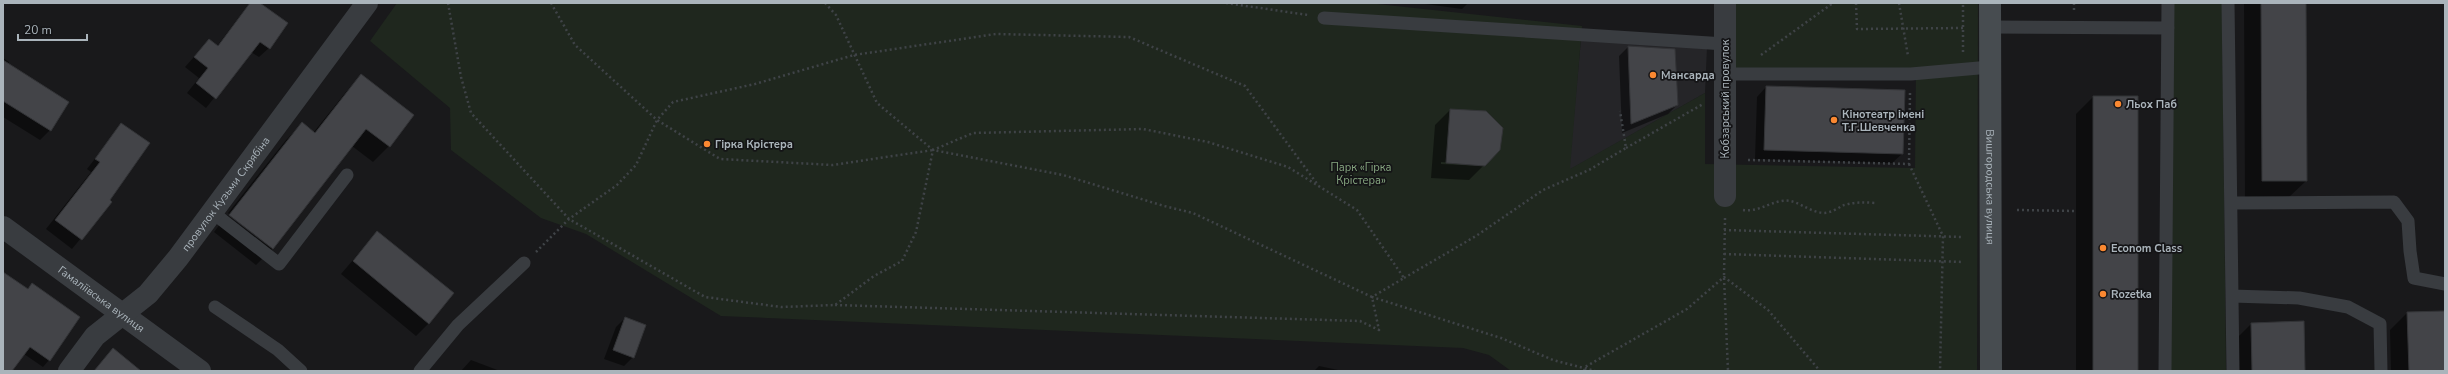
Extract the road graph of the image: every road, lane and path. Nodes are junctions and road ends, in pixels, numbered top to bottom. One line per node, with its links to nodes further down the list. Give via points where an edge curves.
1 (367, 3): 39 (street, провулок Кузьми Скрябіна)
2 (448, 3): 40 (path, via 461,77 471,113)
3 (551, 3): 27 (path, via 575,45)
4 (825, 3): 21 (path, via 836,15)
5 (1226, 3): 15 (path)
6 (1725, 3): 20 (street, Кобзарський провулок)
7 (1833, 3): 8 (path); 25 (path)
8 (1837, 3)
9 (1856, 3): 19 (path, via 1857,29)
10 (1899, 3): 19 (path)
11 (1963, 3): 17 (path)
12 (1990, 3): 16 (main road, Вишгородська вулиця)
13 (2168, 3): 18 (lane)
14 (2228, 3): 36 (lane)
15 (1324, 18): 20 (lane)
16 (1990, 27): 18 (lane); 22 (main road, Вишгородська вулиця)
17 (1963, 28): 19 (path); 23 (path)
18 (2168, 28): 68 (lane)
19 (1905, 29): 24 (path)
20 (1725, 44): 25 (street, Кобзарський провулок)
21 (854, 55): 27 (path, via 755,84 673,102); 29 (path, via 877,103); 33 (path, via 996,34 1129,37 1245,86)
22 (1990, 67): 23 (lane); 67 (main road, Вишгородська вулиця)
23 (1962, 70): 24 (lane)
24 (1911, 74): 25 (lane); 31 (path)
25 (1728, 80): 28 (path); 30 (street, Кобзарський провулок)
26 (1620, 111): 28 (path)
27 (657, 120): 29 (path, via 720,159 833,165); 40 (path, via 636,165 617,185)
28 (1626, 148): 50 (path, via 1589,170 1543,190 1476,236)
29 (933, 150): 33 (path, via 973,133 1143,129 1208,142 1288,167); 53 (path, via 1063,175 1194,213); 54 (path, via 916,232 902,261 874,276)
30 (1725, 159): 31 (path); 34 (street, Кобзарський провулок)
31 (1910, 164): 43 (path)
32 (347, 175): 39 (lane, via 279,264)
33 (1319, 186): 50 (path, via 1357,210)
34 (1725, 198): 35 (path, via 1735,208 1753,211 1782,201 1791,202 1813,212 1826,213 1858,202); 42 (path)
35 (1875, 203)
36 (2231, 203): 51 (lane, via 2394,202 2408,220 2414,278); 52 (lane)
37 (2017, 210): 38 (path)
38 (2075, 211)
39 (212, 212): 56 (street, провулок Кузьми Скрябіна, via 148,294)
40 (569, 219): 48 (path); 54 (path, via 705,297 781,307)
41 (3, 227): 56 (street, Гамаліївська вулиця)
42 (1724, 230): 43 (path); 45 (path)
43 (1943, 236): 44 (path); 46 (path)
44 (1963, 237)
45 (1724, 254): 46 (path); 49 (path)
46 (1943, 261): 47 (path); 66 (path)
47 (1963, 262)
48 (524, 263): 61 (lane, via 458,325)
49 (1724, 277): 57 (path, via 1687,309); 64 (path); 65 (path, via 1768,310)
50 (1404, 278): 53 (path)
51 (2445, 284)
52 (2232, 296): 69 (lane); 70 (lane, via 2299,298 2348,307 2380,324)
53 (1372, 297): 54 (path, via 1380,330 1360,321); 57 (path, via 1501,338 1553,360)
54 (835, 305)
55 (215, 308): 60 (lane, via 278,350)
56 (120, 314): 58 (street, провулок Кузьми Скрябіна, via 95,336); 59 (street, Гамаліївська вулиця)
57 (1585, 367): 62 (path); 63 (path)
58 (69, 371)
59 (200, 371)
60 (301, 371)
61 (420, 371)
62 (1584, 371)
63 (1595, 371)
64 (1728, 371)
65 (1820, 371)
66 (1940, 371)
67 (1991, 371)
68 (2165, 371)
69 (2233, 371)
70 (2381, 371)

